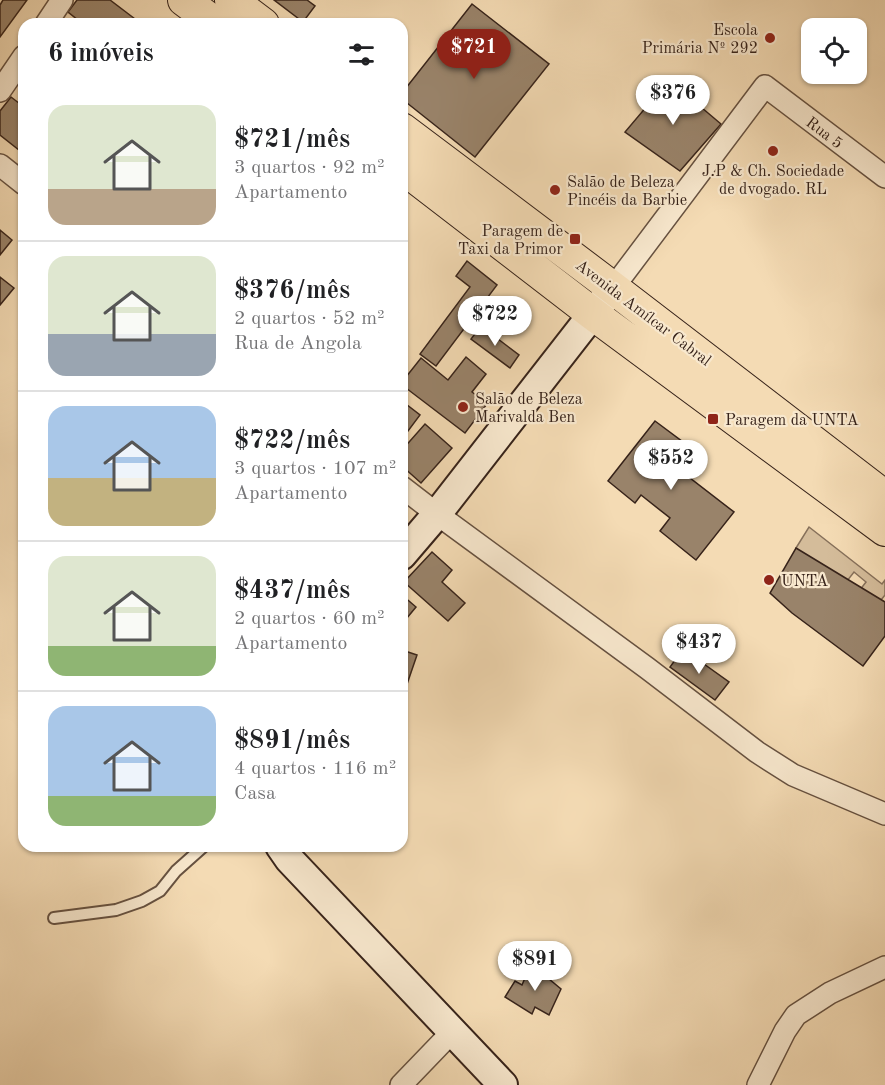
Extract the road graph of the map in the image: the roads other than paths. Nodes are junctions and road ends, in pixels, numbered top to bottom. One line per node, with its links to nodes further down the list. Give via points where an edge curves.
1 (62, 0): 4 (street)
2 (184, 0): 5 (main road)
3 (231, 0): 6 (main road)
4 (50, 18)
5 (208, 18)
6 (255, 18)
7 (18, 65): 9 (street)
8 (773, 85): 11 (street); 13 (street, Rua 5); 14 (street)
9 (0, 92)
10 (408, 134): 14 (main road, Avenida Amílcar Cabral)
11 (885, 163)
12 (408, 172): 15 (main road, Avenida Amílcar Cabral)
13 (885, 177)
14 (613, 288): 15 (street); 17 (main road, Avenida Amílcar Cabral)
15 (593, 314): 18 (street); 19 (main road, Avenida Amílcar Cabral)
16 (408, 492): 18 (street)
17 (885, 497)
18 (437, 514): 20 (street); 21 (street, via 757,752 793,775)
19 (885, 530)
20 (408, 548)
21 (885, 814)
22 (198, 852): 24 (lane, via 160,891 142,901 116,910)
23 (284, 852): 26 (street)
24 (54, 918)
25 (885, 967): 29 (street, via 830,993 796,1015)
26 (453, 1031): 27 (street); 28 (street)
27 (401, 1085)
28 (503, 1085)
29 (758, 1085)

